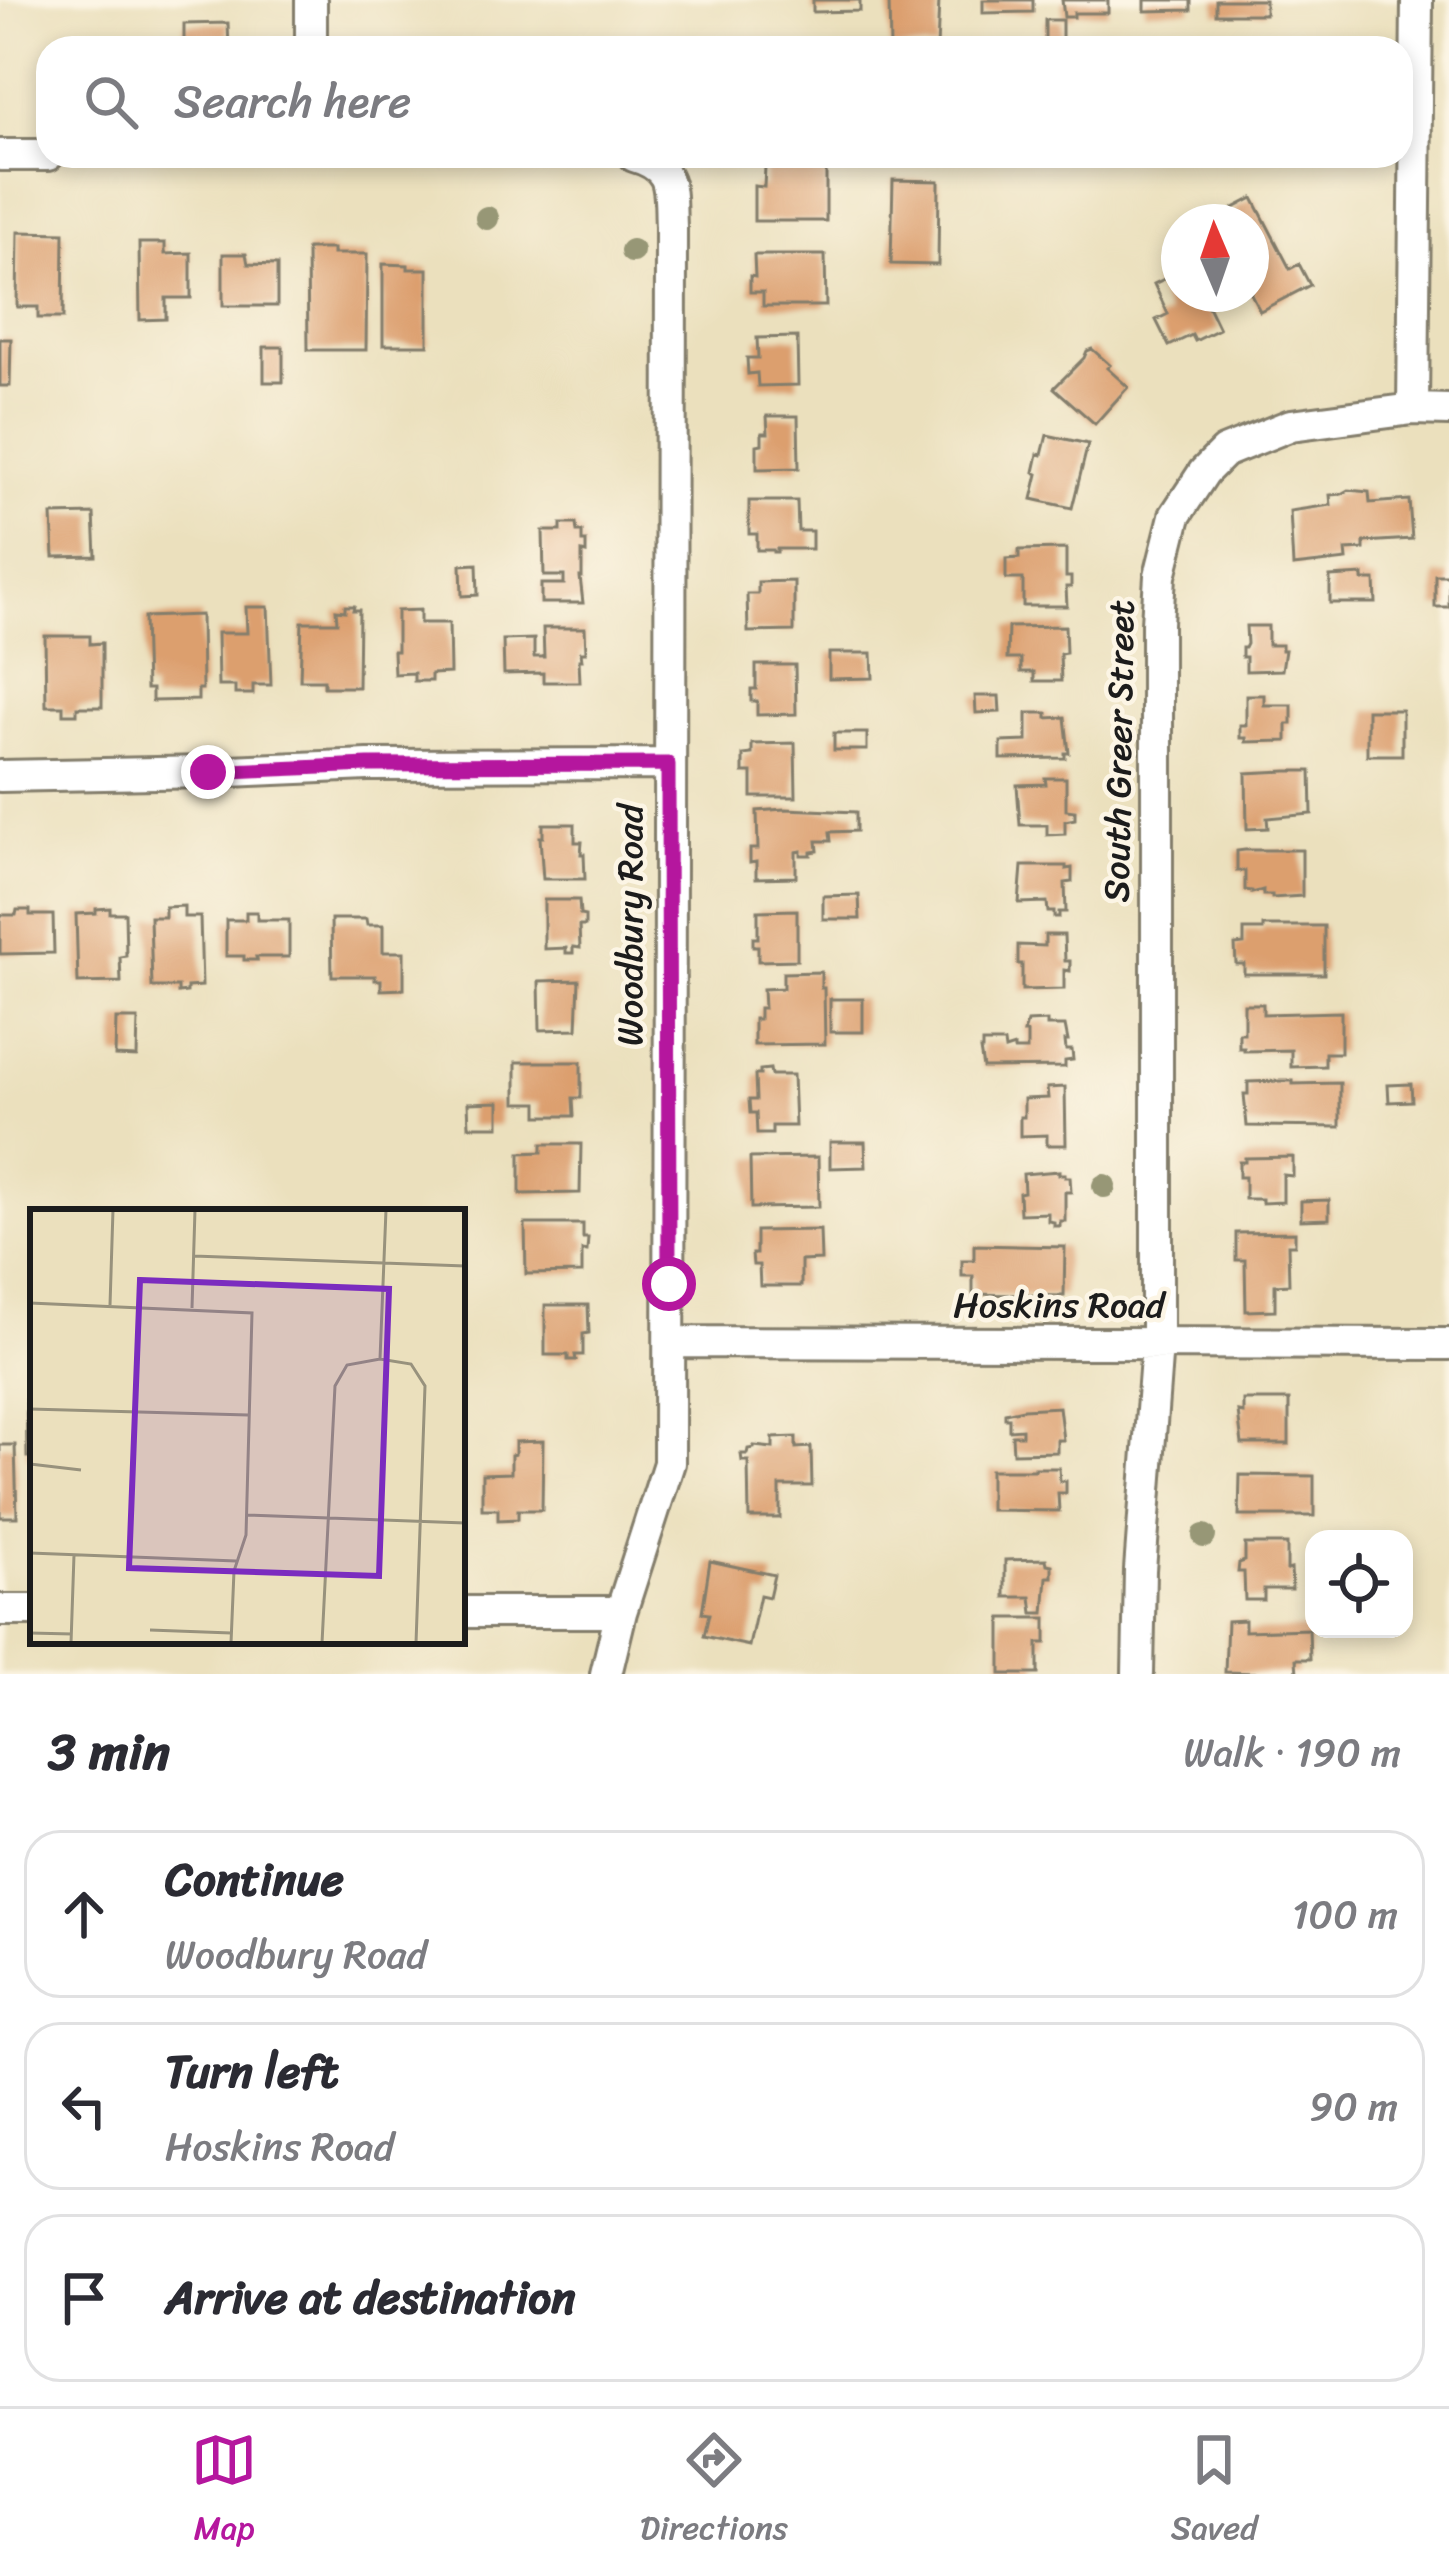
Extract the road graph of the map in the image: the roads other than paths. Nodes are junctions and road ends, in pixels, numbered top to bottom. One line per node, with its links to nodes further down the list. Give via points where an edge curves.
1 (311, 0): 3 (street)
2 (1417, 0): 7 (street)
3 (311, 36)
4 (0, 154): 5 (street)
5 (36, 155)
6 (653, 168): 9 (street, Woodbury Road, via 669,187 671,227)
7 (1413, 410): 8 (street, South Greer Street); 12 (street, South Greer Street, via 1291,425 1224,452 1184,498 1166,545 1157,623)
8 (1449, 410)
9 (668, 764): 10 (street); 11 (street, Woodbury Road)
10 (0, 776)
11 (670, 1342): 12 (street, Hoskins Road); 15 (street, Woodbury Road, via 669,1462)
12 (1157, 1344): 13 (street, Hoskins Road); 17 (street, South Greer Street)
13 (1449, 1344)
14 (465, 1612): 15 (street)
15 (621, 1612): 16 (street, Woodbury Road)
16 (606, 1674)
17 (1138, 1674)

